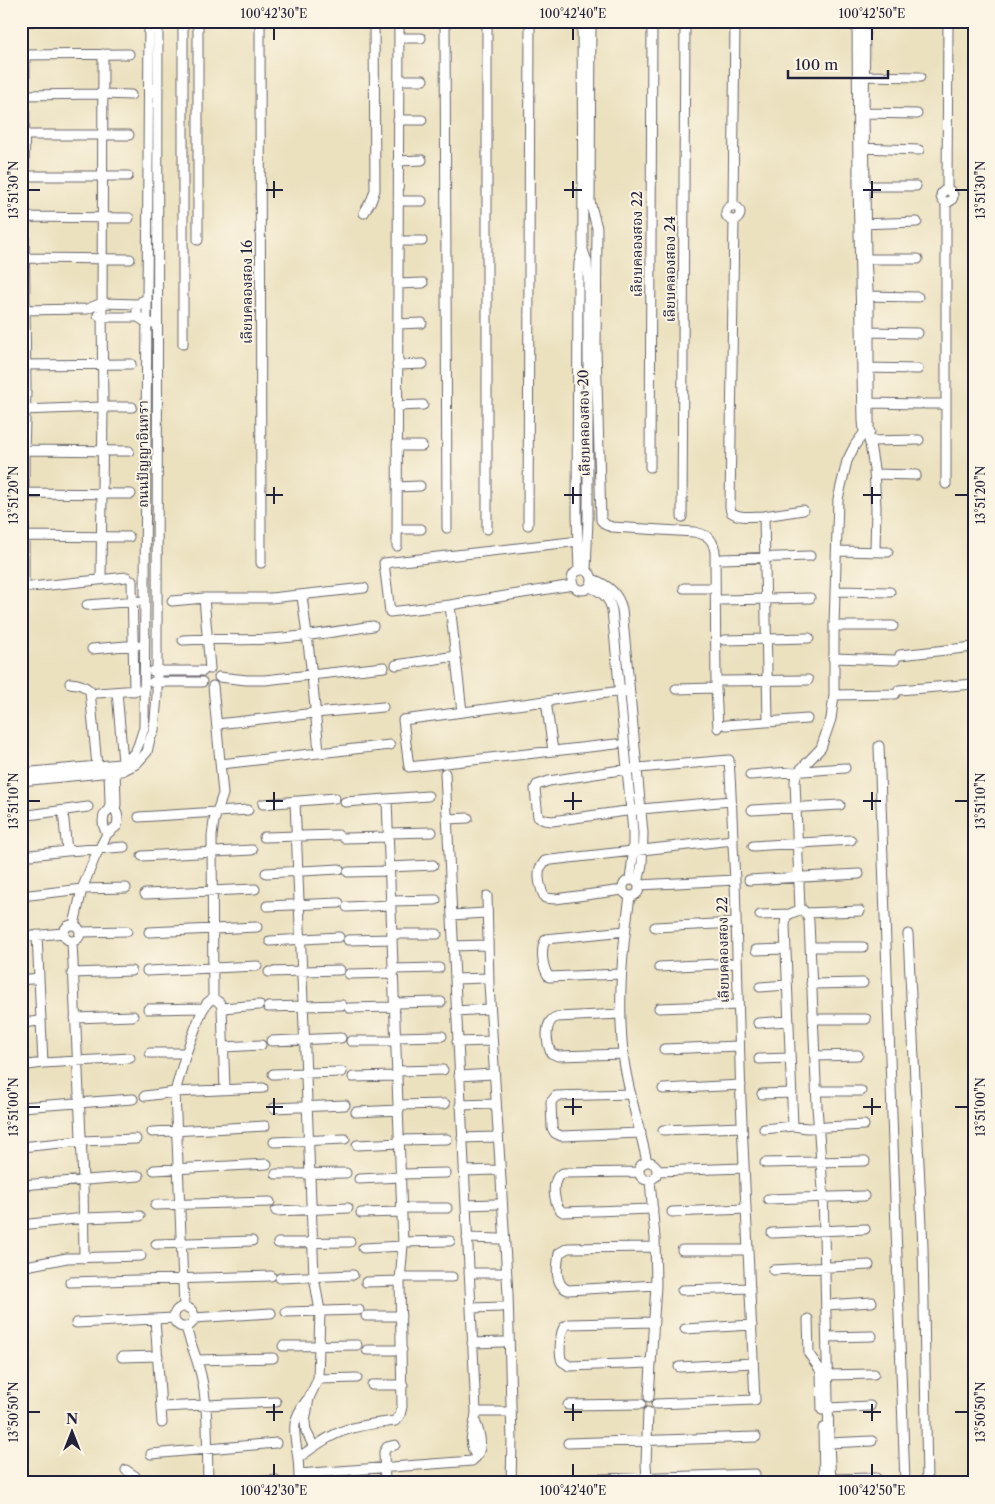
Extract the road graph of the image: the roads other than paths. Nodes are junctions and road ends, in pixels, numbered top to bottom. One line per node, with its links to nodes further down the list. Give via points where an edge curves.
1 (33, 21): 18 (street)
2 (149, 21): 67 (street, ถนนปัญญาอินทรา)
3 (158, 21): 68 (street, ถนนปัญญาอินทรา)
4 (182, 21): 82 (street)
5 (198, 21): 56 (street)
6 (260, 21): 132 (street, เลียบคลองสอง 16)
7 (374, 21): 50 (street, via 375,190)
8 (399, 21): 20 (street)
9 (445, 21): 117 (street)
10 (487, 21): 120 (street)
11 (530, 21): 116 (street)
12 (582, 21): 133 (street, via 583,247 578,280 583,391 577,516)
13 (591, 21): 140 (street, เลียบคลองสอง 20, via 590,202 597,228 596,348 601,520 612,527 706,535 713,542 715,551)
14 (652, 21): 104 (street, เลียบคลองสอง 22)
15 (685, 21): 115 (street, เลียบคลองสอง 24)
16 (735, 21): 114 (street, via 734,206 741,211 740,217 734,220 730,507 734,515)
17 (948, 21): 91 (street, via 947,190 940,194 946,203)
18 (21, 22)
19 (861, 24): 25 (street); 39 (street)
20 (399, 38): 21 (street); 27 (street)
21 (421, 38)
22 (103, 54): 23 (street); 24 (street); 29 (street)
23 (130, 54)
24 (23, 55): 30 (street)
25 (864, 76): 26 (street); 32 (street)
26 (920, 77)
27 (399, 80): 28 (street); 34 (street)
28 (423, 80)
29 (103, 94): 30 (street); 31 (street); 37 (street)
30 (23, 95): 36 (street)
31 (131, 95)
32 (864, 114): 33 (street); 39 (street)
33 (917, 114)
34 (398, 120): 35 (street); 42 (street)
35 (422, 120)
36 (23, 135): 37 (street); 43 (street)
37 (103, 135): 38 (street); 44 (street)
38 (129, 135)
39 (861, 148): 40 (street); 46 (street); 55 (street)
40 (919, 150)
41 (422, 160): 42 (street)
42 (398, 161): 48 (street)
43 (23, 176): 44 (street); 52 (street)
44 (102, 176): 45 (street); 51 (street)
45 (128, 176)
46 (865, 186): 47 (street); 55 (street)
47 (916, 186)
48 (398, 201): 49 (street); 57 (street)
49 (422, 201)
50 (364, 213)
51 (102, 217): 52 (street); 53 (street); 60 (street)
52 (23, 218): 59 (street)
53 (129, 218)
54 (917, 222): 55 (street)
55 (862, 224): 63 (street); 66 (street)
56 (198, 240)
57 (398, 241): 58 (street); 64 (street)
58 (422, 241)
59 (23, 258): 60 (street); 72 (street)
60 (102, 258): 61 (street); 70 (street)
61 (130, 259)
62 (918, 259): 63 (street)
63 (866, 260): 66 (street)
64 (398, 284): 65 (street); 79 (street)
65 (423, 284)
66 (865, 296): 69 (street); 80 (street); 88 (street)
67 (147, 297): 68 (street); 71 (street); 76 (street, ถนนปัญญาอินทรา)
68 (157, 297): 77 (street, ถนนปัญญาอินทรา)
69 (918, 297)
70 (102, 303): 71 (street); 73 (street); 74 (street)
71 (138, 304): 75 (street)
72 (23, 310): 73 (street); 86 (street)
73 (87, 310): 74 (street)
74 (102, 317): 75 (street); 83 (street)
75 (138, 317): 76 (street)
76 (147, 323): 77 (street); 148 (street, ถนนปัญญาอินทรา)
77 (157, 323): 149 (street, ถนนปัญญาอินทรา)
78 (422, 323): 79 (street)
79 (398, 324): 87 (street)
80 (869, 332): 81 (street); 88 (street)
81 (918, 333)
82 (183, 344)
83 (102, 364): 84 (street); 86 (street); 94 (street)
84 (131, 364)
85 (423, 364): 87 (street)
86 (24, 365): 96 (street)
87 (398, 365): 93 (street)
88 (866, 368): 89 (street); 90 (street); 97 (street)
89 (918, 369)
90 (870, 403): 91 (street); 97 (street)
91 (946, 404): 107 (street)
92 (423, 405): 93 (street)
93 (397, 406): 99 (street)
94 (103, 407): 95 (street); 96 (street); 102 (street)
95 (132, 407)
96 (23, 410): 101 (street)
97 (868, 436): 98 (street); 105 (street); 126 (street, via 854,445 848,460 838,499)
98 (918, 440)
99 (397, 446): 100 (street); 109 (street)
100 (422, 446)
101 (23, 450): 102 (street); 110 (street)
102 (102, 450): 103 (street); 111 (street)
103 (129, 451)
104 (650, 467)
105 (874, 474): 106 (street); 127 (street)
106 (916, 475)
107 (946, 484)
108 (420, 486): 109 (street)
109 (397, 487): 118 (street)
110 (23, 493): 111 (street); 121 (street)
111 (101, 494): 112 (street); 122 (street)
112 (131, 494)
113 (802, 510): 114 (street)
114 (764, 516): 130 (street)
115 (682, 517)
116 (528, 525)
117 (447, 528)
118 (397, 529): 119 (street); 125 (street)
119 (420, 529)
120 (487, 529)
121 (23, 536): 122 (street); 137 (street)
122 (101, 536): 123 (street); 134 (street)
123 (129, 537)
124 (571, 542): 152 (street, via 384,563 390,612)
125 (397, 546)
126 (837, 551): 127 (street); 141 (street)
127 (875, 551): 128 (street)
128 (888, 552)
129 (810, 556): 130 (street)
130 (766, 558): 131 (street); 147 (street)
131 (722, 559)
132 (261, 563)
133 (582, 570): 135 (street, via 591,575); 136 (street, via 574,575)
134 (101, 579): 137 (street); 151 (street, via 130,579)
135 (591, 583): 136 (street, via 588,589 581,591); 188 (street, via 603,584 612,590 621,606)
136 (573, 585): 152 (street)
137 (23, 588)
138 (364, 588): 143 (street)
139 (684, 588): 140 (street)
140 (715, 588): 183 (street, เลียบคลองสอง 20)
141 (835, 591): 142 (street); 155 (street)
142 (890, 592)
143 (302, 596): 144 (street); 157 (street)
144 (204, 598): 150 (street); 158 (street)
145 (810, 598): 147 (street)
146 (721, 600): 147 (street)
147 (766, 600): 162 (street)
148 (144, 601): 149 (street); 151 (street); 163 (street, ถนนปัญญาอินทรา)
149 (157, 601): 165 (street, ถนนปัญญาอินทรา)
150 (172, 601)
151 (133, 602): 153 (street); 164 (street)
152 (450, 605): 168 (street)
153 (87, 606)
154 (374, 626): 157 (street)
155 (834, 626): 156 (street); 169 (street)
156 (893, 626)
157 (308, 636): 158 (street); 175 (street)
158 (208, 638): 160 (street); 172 (street)
159 (810, 638): 162 (street)
160 (184, 640)
161 (724, 640): 162 (street)
162 (767, 640): 177 (street)
163 (144, 645): 164 (street); 165 (street); 173 (street, ถนนปัญญาอินทรา)
164 (132, 646): 167 (street); 187 (street)
165 (157, 646): 174 (street, ถนนปัญญาอินทรา)
166 (974, 647): 169 (street, via 897,658)
167 (92, 649)
168 (456, 656): 170 (street); 194 (street)
169 (834, 658): 191 (street)
170 (396, 665)
171 (384, 667): 175 (street)
172 (207, 670): 174 (street); 176 (street, via 214,670); 180 (street, via 201,677)
173 (145, 671): 174 (street); 184 (street, ถนนปัญญาอินทรา)
174 (157, 671): 179 (street, ถนนปัญญาอินทรา)
175 (312, 675): 176 (street, via 265,680); 195 (street)
176 (219, 678): 185 (street)
177 (768, 680): 178 (street); 183 (street); 197 (street)
178 (808, 680)
179 (157, 682): 180 (street); 184 (street); 206 (street, ถนนปัญญาอินทรา, via 154,730 147,752 136,764 122,771)
180 (202, 682): 185 (street)
181 (70, 683): 205 (street, via 80,684 90,692)
182 (974, 684): 191 (street)
183 (719, 685): 186 (street); 197 (street, เลียบคลองสอง 20, via 722,727)
184 (144, 686): 187 (street); 206 (street, ถนนปัญญาอินทรา, via 144,728 138,748)
185 (213, 686): 198 (street)
186 (676, 689)
187 (134, 691): 189 (street)
188 (624, 691): 192 (street); 208 (street)
189 (117, 692): 190 (street); 206 (street)
190 (97, 693)
191 (834, 695): 209 (street, via 831,719 821,748)
192 (546, 701): 194 (street); 202 (street)
193 (383, 707): 195 (street)
194 (462, 712): 202 (street, via 403,720 409,767)
195 (315, 713): 198 (street); 203 (street)
196 (807, 719): 197 (street)
197 (768, 722)
198 (217, 724): 204 (street)
199 (616, 744): 202 (street)
200 (390, 745): 203 (street)
201 (879, 746): 574 (street)
202 (553, 751)
203 (319, 752): 204 (street)
204 (221, 764): 229 (street, via 223,794)
205 (97, 766): 206 (street, ถนนปัญญาอินทรา); 210 (street, ถนนปัญญาอินทรา)
206 (114, 768): 213 (street, ถนนปัญญาอินทรา); 224 (street)
207 (845, 768): 209 (street)
208 (632, 769): 217 (street, เลียบคลองสอง 22, via 728,760); 226 (street); 226 (street, via 549,781 535,789 538,817 544,820)
209 (799, 771): 212 (street); 223 (street, via 795,781)
210 (21, 772)
211 (445, 773): 232 (street)
212 (750, 775)
213 (21, 780)
214 (428, 796): 216 (street)
215 (335, 798): 218 (street)
216 (387, 799): 219 (street); 236 (street)
217 (731, 800): 226 (street); 239 (street, เลียบคลองสอง 22)
218 (295, 801): 220 (street); 238 (street)
219 (345, 802)
220 (263, 804)
221 (840, 805): 223 (street)
222 (88, 807): 228 (street)
223 (796, 807): 227 (street); 241 (street)
224 (112, 810): 235 (street, via 106,812 103,819); 235 (street, via 118,813 117,826)
225 (248, 810): 229 (street)
226 (636, 810): 245 (street); 247 (street)
227 (752, 810)
228 (63, 811): 230 (street); 248 (street)
229 (218, 812): 231 (street); 249 (street, via 214,821)
230 (21, 816)
231 (139, 818)
232 (448, 818): 233 (street); 277 (street)
233 (468, 818)
234 (432, 832): 236 (street)
235 (107, 834): 244 (street)
236 (388, 835): 238 (street); 253 (street)
237 (264, 837): 238 (street)
238 (296, 837): 254 (street)
239 (733, 840): 245 (street); 258 (street, เลียบคลองสอง 22)
240 (851, 840): 241 (street)
241 (798, 842): 242 (street); 257 (street)
242 (753, 846)
243 (124, 847): 244 (street)
244 (99, 849): 248 (street); 262 (street)
245 (643, 849): 247 (street); 260 (street)
246 (252, 850): 249 (street)
247 (633, 850): 260 (street); 265 (street, via 545,861 540,868 545,898)
248 (67, 851): 250 (street)
249 (212, 851): 251 (street); 264 (street)
250 (21, 856)
251 (142, 856)
252 (433, 865): 253 (street)
253 (389, 869): 254 (street); 270 (street)
254 (298, 871): 255 (street); 271 (street)
255 (266, 873)
256 (859, 874): 257 (street)
257 (799, 877): 259 (street); 274 (street)
258 (735, 880): 260 (street); 279 (street, เลียบคลองสอง 22)
259 (749, 880)
260 (636, 883): 265 (street, via 625,882); 265 (street, via 638,893 634,896)
261 (126, 888): 262 (street)
262 (82, 889): 267 (street); 280 (street)
263 (255, 889): 264 (street)
264 (212, 890): 266 (street); 283 (street)
265 (626, 893): 285 (street)
266 (145, 894)
267 (21, 896)
268 (487, 896): 573 (street, via 508,1294)
269 (436, 900): 270 (street)
270 (391, 903): 271 (street); 293 (street)
271 (299, 905): 272 (street); 294 (street)
272 (267, 906)
273 (860, 911): 274 (street)
274 (803, 912): 276 (street); 300 (street, via 808,921)
275 (485, 913): 277 (street)
276 (789, 914): 278 (street); 301 (street, via 785,920)
277 (452, 915): 298 (street)
278 (760, 915)
279 (736, 923): 281 (street); 303 (street, เลียบคลองสอง 22)
280 (74, 925): 286 (street); 288 (street, via 69,925)
281 (655, 926)
282 (257, 927): 283 (street)
283 (213, 930): 287 (street); 306 (street)
284 (127, 931): 286 (street)
285 (625, 931): 316 (street); 316 (street, via 546,939 542,951 549,977)
286 (81, 932): 296 (street, via 77,941)
287 (149, 932)
288 (63, 933): 291 (street); 296 (street, via 64,938)
289 (437, 934): 293 (street)
290 (908, 934): 575 (street, via 922,1247)
291 (37, 935): 292 (street); 317 (street)
292 (21, 937)
293 (392, 937): 294 (street); 312 (street)
294 (301, 938): 295 (street); 311 (street)
295 (270, 941)
296 (72, 942): 314 (street)
297 (485, 945): 298 (street)
298 (453, 946): 319 (street)
299 (863, 946): 300 (street)
300 (810, 947): 322 (street)
301 (785, 949): 302 (street); 323 (street)
302 (756, 950)
303 (737, 963): 305 (street); 328 (street, เลียบคลองสอง 22)
304 (257, 966): 306 (street)
305 (658, 967)
306 (213, 968): 310 (street); 325 (street)
307 (439, 968): 312 (street)
308 (340, 970): 311 (street)
309 (131, 971): 314 (street)
310 (147, 971)
311 (302, 971): 313 (street); 329 (street)
312 (393, 971): 315 (street); 327 (street)
313 (268, 972)
314 (72, 973): 338 (street)
315 (350, 974)
316 (621, 974): 336 (street)
317 (39, 978): 320 (street); 341 (street)
318 (487, 978): 319 (street)
319 (455, 979): 335 (street)
320 (21, 980)
321 (863, 983): 322 (street)
322 (811, 984): 339 (street)
323 (787, 985): 324 (street); 342 (street)
324 (760, 987)
325 (213, 998): 330 (street); 331 (street)
326 (441, 1002): 327 (street)
327 (395, 1005): 329 (street); 348 (street)
328 (738, 1005): 332 (street); 354 (street, เลียบคลองสอง 22)
329 (304, 1006): 331 (street); 347 (street)
330 (204, 1008): 333 (street); 357 (street)
331 (222, 1008): 355 (street)
332 (659, 1008)
333 (148, 1009)
334 (488, 1009): 335 (street)
335 (456, 1011): 352 (street)
336 (621, 1014): 359 (street); 359 (street, via 556,1017 549,1023 548,1042 551,1053 558,1056)
337 (134, 1016): 338 (street)
338 (74, 1018): 365 (street)
339 (813, 1019): 340 (street); 361 (street)
340 (866, 1019)
341 (40, 1021): 343 (street); 366 (street)
342 (788, 1022): 344 (street); 363 (street)
343 (21, 1023)
344 (758, 1023)
345 (442, 1036): 348 (street)
346 (341, 1038): 347 (street)
347 (305, 1039): 349 (street); 370 (street)
348 (396, 1039): 350 (street); 372 (street)
349 (271, 1041)
350 (351, 1041)
351 (490, 1041): 352 (street)
352 (457, 1042): 374 (street)
353 (261, 1045): 355 (street)
354 (739, 1046): 356 (street); 376 (street, เลียบคลองสอง 22)
355 (224, 1047): 379 (street)
356 (664, 1049)
357 (186, 1052): 358 (street); 380 (street)
358 (150, 1053)
359 (624, 1054): 384 (street)
360 (858, 1055): 361 (street)
361 (815, 1056): 381 (street)
362 (130, 1058): 365 (street)
363 (790, 1058): 364 (street); 383 (street)
364 (759, 1059)
365 (77, 1061): 366 (street); 388 (street)
366 (43, 1063): 367 (street)
367 (21, 1066)
368 (443, 1070): 372 (street)
369 (342, 1072): 370 (street)
370 (306, 1073): 371 (street); 394 (street)
371 (273, 1074)
372 (397, 1074): 375 (street); 396 (street)
373 (492, 1074): 374 (street)
374 (459, 1076): 391 (street)
375 (353, 1077)
376 (741, 1085): 378 (street); 401 (street, เลียบคลองสอง 22)
377 (263, 1088): 379 (street)
378 (663, 1089)
379 (225, 1090): 380 (street)
380 (175, 1092): 386 (street); 403 (street)
381 (817, 1092): 382 (street); 402 (street)
382 (861, 1092)
383 (792, 1093): 385 (street); 400 (street)
384 (631, 1094): 407 (street); 407 (street, via 556,1096 551,1102 552,1128 561,1136)
385 (762, 1094)
386 (145, 1096)
387 (133, 1098): 388 (street)
388 (79, 1102): 393 (street); 414 (street)
389 (445, 1104): 396 (street)
390 (492, 1104): 391 (street)
391 (460, 1105): 409 (street)
392 (344, 1106): 394 (street)
393 (21, 1107)
394 (308, 1107): 395 (street); 413 (street)
395 (274, 1108)
396 (398, 1108): 397 (street); 416 (street)
397 (356, 1112)
398 (864, 1125): 402 (street)
399 (265, 1126): 403 (street)
400 (793, 1126): 402 (street); 405 (street)
401 (742, 1127): 404 (street); 425 (street, เลียบคลองสอง 22)
402 (819, 1127): 421 (street)
403 (177, 1130): 406 (street); 424 (street)
404 (663, 1130)
405 (764, 1130)
406 (152, 1132)
407 (641, 1133): 420 (street)
408 (495, 1137): 409 (street)
409 (462, 1138): 428 (street)
410 (136, 1139): 414 (street)
411 (345, 1139): 413 (street)
412 (447, 1139): 416 (street)
413 (309, 1140): 415 (street); 434 (street)
414 (81, 1141): 418 (street); 438 (street)
415 (274, 1142)
416 (400, 1142): 417 (street); 436 (street)
417 (357, 1144)
418 (21, 1147)
419 (865, 1161): 421 (street)
420 (648, 1162): 429 (street, via 656,1165); 430 (street, via 640,1167)
421 (821, 1162): 422 (street); 442 (street)
422 (765, 1163)
423 (267, 1164): 424 (street)
424 (178, 1168): 426 (street); 446 (street)
425 (744, 1168): 429 (street); 452 (street, เลียบคลองสอง 22)
426 (154, 1170)
427 (496, 1170): 428 (street)
428 (464, 1171): 447 (street)
429 (657, 1171): 439 (street)
430 (639, 1172): 439 (street, via 642,1178); 451 (street, via 563,1173 556,1180 557,1207 563,1212)
431 (346, 1173): 434 (street)
432 (446, 1173): 436 (street)
433 (276, 1174): 434 (street)
434 (310, 1174): 454 (street)
435 (139, 1176): 438 (street)
436 (401, 1176): 437 (street); 455 (street)
437 (360, 1179)
438 (83, 1180): 440 (street); 459 (street)
439 (650, 1180): 451 (street)
440 (21, 1185)
441 (864, 1196): 442 (street)
442 (823, 1197): 443 (street); 462 (street)
443 (768, 1199)
444 (270, 1202): 446 (street)
445 (496, 1204): 447 (street)
446 (180, 1205): 448 (street); 468 (street)
447 (466, 1205): 464 (street)
448 (155, 1206)
449 (348, 1208): 454 (street)
450 (447, 1208): 455 (street)
451 (653, 1209): 474 (street)
452 (746, 1209): 456 (street); 477 (street, เลียบคลองสอง 22)
453 (276, 1210): 454 (street)
454 (312, 1210): 471 (street)
455 (402, 1210): 457 (street); 473 (street)
456 (672, 1212)
457 (361, 1213)
458 (140, 1216): 459 (street)
459 (84, 1218): 460 (street); 479 (street)
460 (21, 1225)
461 (864, 1229): 462 (street)
462 (824, 1232): 463 (street); 481 (street)
463 (772, 1233)
464 (467, 1238): 465 (street); 485 (street)
465 (500, 1239)
466 (252, 1241): 468 (street)
467 (450, 1241): 473 (street)
468 (181, 1242): 472 (street); 489 (street)
469 (350, 1242): 471 (street)
470 (278, 1243): 471 (street)
471 (313, 1243): 487 (street)
472 (156, 1244)
473 (403, 1244): 475 (street); 490 (street)
474 (655, 1247): 493 (street); 493 (street, via 568,1248 558,1254 557,1269 559,1283 568,1290)
475 (363, 1248)
476 (682, 1250): 477 (street)
477 (748, 1250): 494 (street, เลียบคลองสอง 22)
478 (141, 1256): 479 (street)
479 (84, 1258): 482 (street, via 60,1258)
480 (869, 1265): 481 (street)
481 (824, 1266): 483 (street); 497 (street)
482 (21, 1267)
483 (773, 1270)
484 (500, 1273): 485 (street)
485 (469, 1274): 500 (street)
486 (353, 1275): 487 (street)
487 (314, 1277): 489 (street); 501 (street)
488 (452, 1277): 490 (street)
489 (183, 1279): 491 (street); 498 (street)
490 (400, 1279): 492 (street); 504 (street)
491 (70, 1282)
492 (366, 1282)
493 (656, 1285): 509 (street)
494 (750, 1288): 495 (street); 511 (street, เลียบคลองสอง 22)
495 (682, 1290)
496 (872, 1302): 497 (street)
497 (826, 1305): 515 (street)
498 (184, 1307): 506 (street, via 176,1310); 507 (street, via 191,1310)
499 (502, 1307): 500 (street)
500 (471, 1308): 516 (street)
501 (320, 1311): 502 (street); 504 (street); 520 (street)
502 (286, 1312)
503 (270, 1314): 507 (street)
504 (401, 1316): 522 (street)
505 (155, 1318): 506 (street); 510 (street); 523 (street)
506 (174, 1318): 512 (street, via 178,1325)
507 (194, 1318): 512 (street)
508 (808, 1319): 568 (street, via 808,1354 821,1373)
509 (654, 1322): 527 (street); 527 (street, via 569,1324 562,1330 560,1342 560,1355 569,1366)
510 (76, 1323)
511 (752, 1325): 513 (street); 528 (street, เลียบคลองสอง 22)
512 (186, 1326): 526 (street)
513 (685, 1329)
514 (872, 1336): 515 (street)
515 (827, 1337): 531 (street)
516 (472, 1342): 517 (street); 547 (street)
517 (503, 1342)
518 (357, 1345): 520 (street)
519 (283, 1346): 520 (street)
520 (320, 1346): 533 (street)
521 (367, 1350): 522 (street)
522 (402, 1350): 535 (street)
523 (158, 1356): 524 (street); 543 (street)
524 (122, 1357)
525 (273, 1358): 526 (street)
526 (197, 1360): 540 (street)
527 (650, 1363): 537 (street)
528 (753, 1363): 529 (street); 537 (street, เลียบคลองสอง 22, via 755,1400)
529 (679, 1367)
530 (874, 1374): 531 (street)
531 (828, 1375): 544 (street)
532 (357, 1378): 533 (street)
533 (318, 1379): 536 (street)
534 (372, 1385): 535 (street)
535 (403, 1385): 556 (street, via 402,1407 395,1421 352,1428)
536 (309, 1398): 556 (street, via 305,1422); 559 (street, via 296,1418 294,1433)
537 (652, 1400): 539 (street, via 644,1398); 546 (street, via 653,1410)
538 (276, 1402): 540 (street)
539 (641, 1404): 541 (street); 546 (street)
540 (206, 1405): 543 (street); 557 (street)
541 (568, 1405)
542 (870, 1406): 544 (street)
543 (161, 1407): 548 (street)
544 (828, 1408): 554 (street)
545 (506, 1412): 547 (street)
546 (648, 1412): 550 (street)
547 (475, 1417): 560 (street, via 481,1440 472,1462)
548 (162, 1423)
549 (756, 1437): 550 (street)
550 (647, 1441): 553 (street); 567 (street)
551 (872, 1441): 554 (street)
552 (276, 1443): 557 (street)
553 (568, 1443)
554 (829, 1443): 568 (street)
555 (395, 1445): 560 (street, via 385,1450)
556 (314, 1447): 559 (street)
557 (207, 1449): 558 (street); 570 (street)
558 (151, 1454)
559 (298, 1458): 563 (street)
560 (384, 1467): 563 (street); 572 (street)
561 (126, 1470): 569 (street)
562 (755, 1474): 567 (street)
563 (299, 1478)
564 (876, 1478): 568 (street)
565 (276, 1480): 571 (street)
566 (570, 1480): 567 (street)
567 (647, 1480)
568 (829, 1481)
569 (139, 1483)
570 (208, 1483)
571 (248, 1483)
572 (385, 1483)
573 (511, 1483)
574 (905, 1483)
575 (927, 1483)

